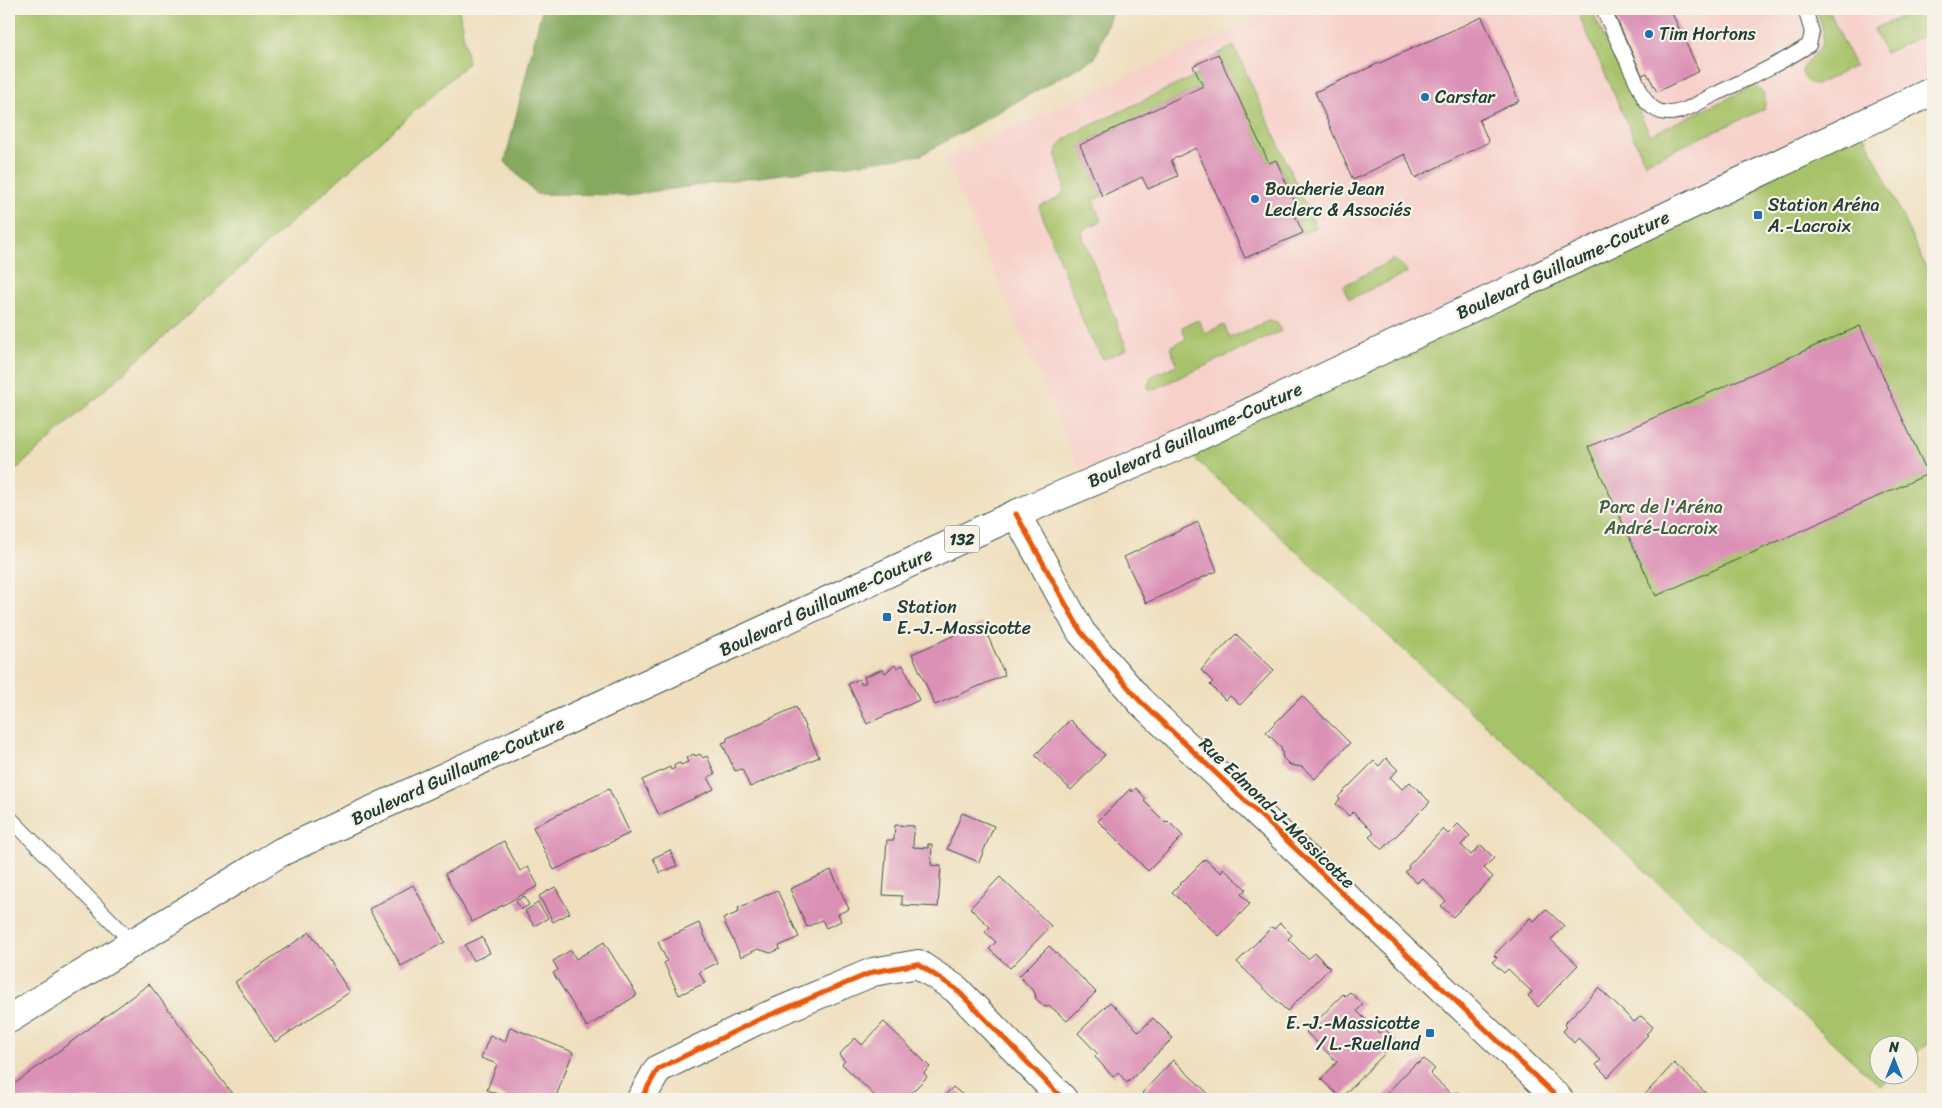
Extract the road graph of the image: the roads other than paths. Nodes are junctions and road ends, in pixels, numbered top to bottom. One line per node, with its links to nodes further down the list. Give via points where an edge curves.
1 (1603, 9): 2 (lane, via 1644,98 1652,109 1668,113 1683,110 1752,78 1808,45 1812,32)
2 (1805, 9)
3 (1933, 91): 4 (main road, Boulevard Guillaume-Couture / 132, via 1180,445)
4 (1016, 514): 6 (main road, Boulevard Guillaume-Couture / 132, via 281,852); 10 (main road, Rue Edmond-J-Massicotte, via 1081,632 1138,700)
5 (9, 817): 6 (lane)
6 (133, 943): 7 (main road, Boulevard Guillaume-Couture / 132)
7 (9, 1019)
8 (641, 1099): 9 (main road, via 658,1069 750,1024 873,972 918,964 956,989)
9 (1063, 1099)
10 (1559, 1099)

